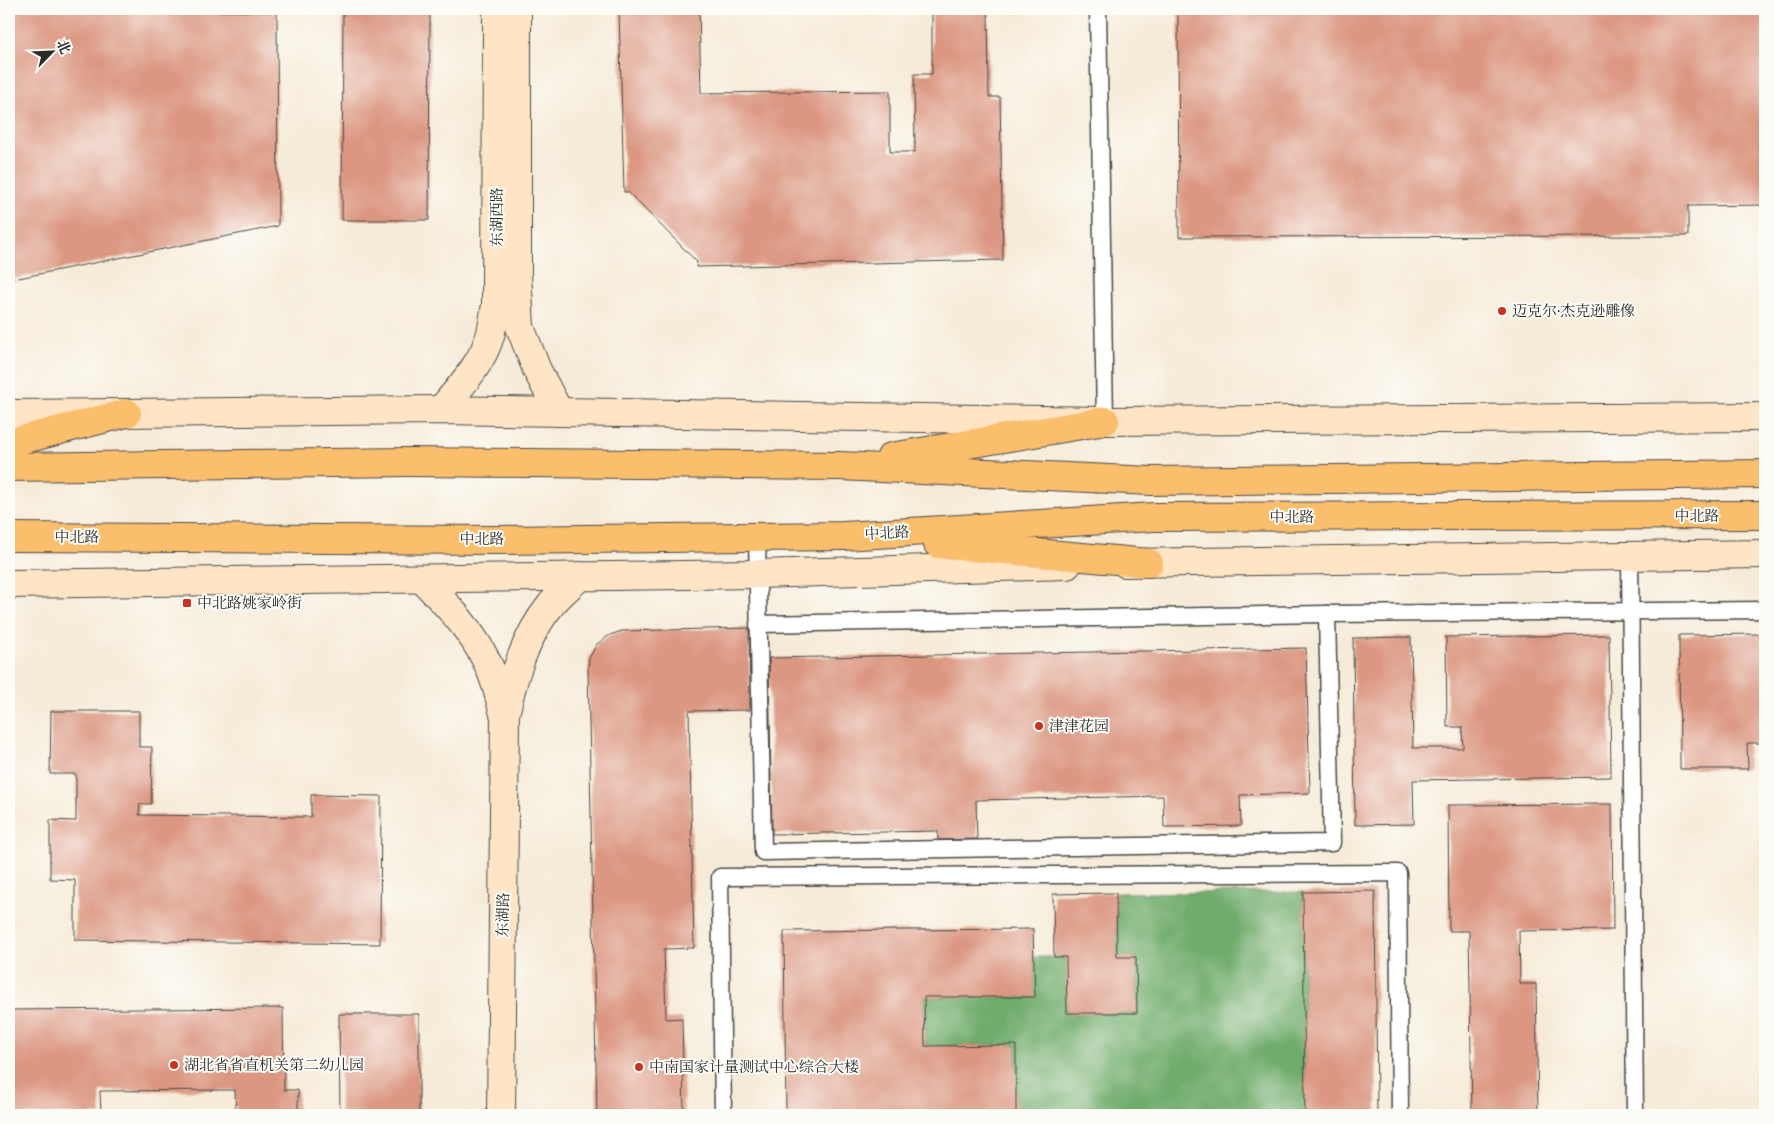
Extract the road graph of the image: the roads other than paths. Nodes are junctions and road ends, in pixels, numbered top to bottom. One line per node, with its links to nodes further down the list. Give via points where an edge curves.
1 (497, 9): 4 (main road, 东湖西路, via 496,305 484,353)
2 (517, 9): 5 (main road, 东湖西路, via 516,273 520,327)
3 (1098, 9): 9 (lane)
4 (441, 410): 5 (main road); 6 (main road)
5 (559, 412): 9 (main road)
6 (127, 413): 7 (main road); 10 (main road)
7 (9, 414)
8 (1765, 417): 9 (main road)
9 (1105, 421): 11 (main road)
10 (9, 443)
11 (840, 466): 12 (main road, via 409,462); 13 (main road, via 1151,481)
12 (9, 467)
13 (1765, 474)
14 (1765, 515): 16 (main road, 中北路, via 1154,517)
15 (757, 536): 16 (main road, 中北路); 17 (main road, 中北路, via 492,540); 21 (lane)
16 (844, 536): 20 (main road)
17 (9, 537)
18 (1765, 554): 19 (main road)
19 (1630, 556): 20 (main road); 26 (lane)
20 (1149, 563): 21 (main road)
21 (757, 574): 22 (main road); 28 (lane)
22 (580, 576): 23 (main road); 29 (main road, 东湖路, via 550,606 525,646)
23 (422, 579): 24 (main road); 29 (main road, 东湖路, via 457,615 473,637 488,662)
24 (9, 584)
25 (1765, 610): 26 (lane)
26 (1630, 611): 27 (lane); 33 (lane)
27 (1327, 614): 28 (lane); 28 (lane, via 1332,843 763,852)
28 (758, 624)
29 (505, 715): 30 (main road, 东湖路)
30 (501, 1115)
31 (723, 1115): 32 (lane, via 720,877 1398,873)
32 (1400, 1115)
33 (1634, 1115)

